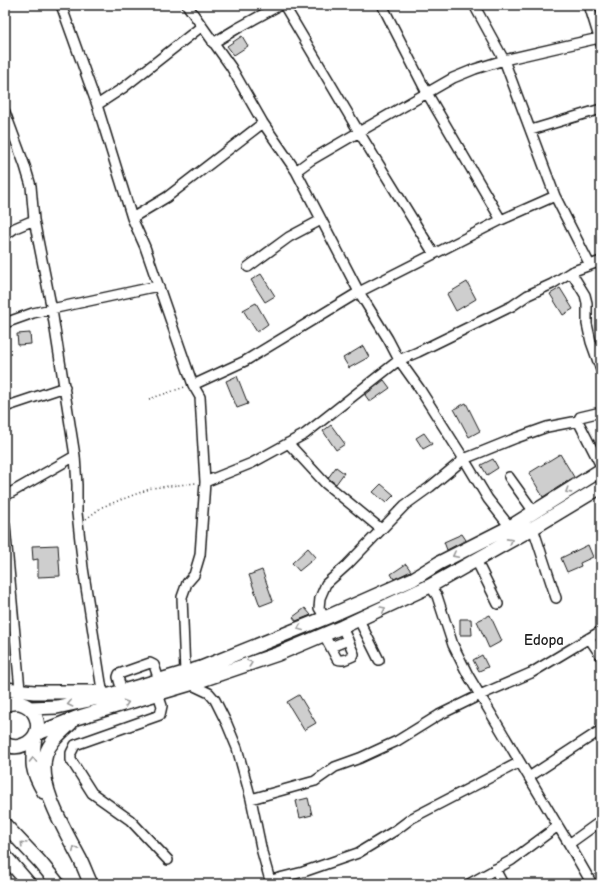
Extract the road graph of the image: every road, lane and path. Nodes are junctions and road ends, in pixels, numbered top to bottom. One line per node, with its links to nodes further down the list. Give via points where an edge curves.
1 (61, 5): 13 (street)
2 (187, 5): 8 (street)
3 (280, 5): 10 (street)
4 (284, 5): 18 (street)
5 (382, 5): 12 (street)
6 (474, 5): 11 (street)
7 (590, 5): 9 (street)
8 (202, 26): 10 (street); 13 (street, via 123,88)
9 (600, 41): 11 (street)
10 (213, 43): 16 (street)
11 (504, 60): 12 (street, via 453,78); 17 (street)
12 (427, 93): 18 (street); 24 (street)
13 (97, 105): 21 (street)
14 (601, 110): 17 (street)
15 (5, 112): 22 (street, via 31,186)
16 (263, 123): 19 (street); 21 (street, via 167,197)
17 (531, 130): 20 (street)
18 (359, 132): 19 (street, via 311,160); 26 (street)
19 (296, 172): 23 (street)
20 (555, 196): 24 (street); 28 (street)
21 (132, 218): 31 (street)
22 (34, 220): 25 (street); 33 (street)
23 (321, 220): 29 (street, via 289,238); 32 (street)
24 (501, 220): 26 (street)
25 (5, 235)
26 (434, 254): 32 (street)
27 (601, 261): 28 (street)
28 (590, 265): 30 (street)
29 (248, 267)
30 (571, 272): 35 (street, via 512,306); 36 (street, via 585,295 587,324)
31 (158, 286): 33 (street); 37 (street)
32 (359, 292): 35 (street); 37 (street, via 245,361)
33 (52, 310): 34 (street); 38 (street)
34 (5, 323)
35 (399, 360): 43 (street, via 305,434); 45 (street)
36 (601, 370)
37 (193, 385): 39 (path); 49 (street, via 200,397)
38 (64, 386): 40 (street); 44 (street)
39 (149, 399)
40 (5, 407)
41 (601, 412): 42 (street, via 580,416)
42 (578, 421): 45 (street, via 547,427); 46 (street)
43 (288, 443): 49 (street, via 252,463); 57 (street, via 325,483)
44 (74, 456): 51 (street); 54 (street)
45 (464, 458): 55 (street, via 488,499); 57 (street, via 405,505)
46 (601, 466)
47 (601, 470): 52 (highway, one-way to 52)
48 (509, 477): 52 (street)
49 (205, 482): 54 (path, via 152,488 102,507); 72 (street, via 200,555 194,575 187,583 182,597)
50 (601, 487): 56 (highway)
51 (5, 496)
52 (534, 512): 55 (highway)
53 (5, 525): 75 (street)
54 (78, 525): 77 (street)
55 (510, 527): 62 (highway, one-way to 62, via 413,579)
56 (533, 528): 58 (highway, one-way to 56); 60 (street)
57 (381, 529): 62 (street, via 326,584 319,608)
58 (476, 560): 59 (highway); 61 (street)
59 (430, 586): 63 (highway, one-way to 59); 79 (street, via 437,596 453,645)
60 (556, 598)
61 (498, 604)
62 (325, 618): 72 (highway, one-way to 72, via 201,668)
63 (360, 620): 64 (highway); 71 (street)
64 (342, 627): 66 (highway); 68 (street)
65 (601, 631): 67 (street)
66 (324, 635): 69 (street); 72 (highway, one-way to 66, via 278,654)
67 (589, 638): 70 (street); 79 (street, via 531,673)
68 (348, 640): 69 (street); 69 (street, via 354,654 344,660 337,659)
69 (331, 647)
70 (601, 656)
71 (379, 660)
72 (187, 678): 73 (highway); 78 (highway); 88 (street, via 209,693 222,712 237,748)
73 (159, 680): 76 (highway); 76 (street, via 154,665 150,663 119,674)
74 (5, 689): 75 (highway)
75 (20, 690): 77 (highway)
76 (121, 691): 77 (highway)
77 (103, 694): 81 (highway, one-way to 81, via 57,707)
78 (158, 694): 82 (highway, one-way to 78); 95 (street, via 162,706 160,715 75,745 71,760 92,793 130,820)
79 (480, 695): 86 (street); 88 (street, via 439,715 397,741 335,767 315,781)
80 (5, 705): 81 (highway, via 21,703)
81 (30, 708): 84 (highway, via 37,720)
82 (76, 718): 84 (highway); 89 (highway, via 59,734 46,754 46,779)
83 (601, 730): 87 (street)
84 (35, 735): 85 (highway, via 31,741 20,746); 89 (highway, one-way to 84, via 33,768)
85 (5, 744)
86 (520, 762): 87 (street); 97 (street, via 412,818 358,854)
87 (529, 777): 92 (street)
88 (251, 799): 97 (street)
89 (53, 808): 100 (highway, one-way to 89)
90 (601, 821): 93 (street)
91 (5, 825): 99 (highway, one-way to 91)
92 (558, 826): 93 (street); 96 (street, via 512,860)
93 (569, 844): 103 (street)
94 (5, 856): 98 (highway)
95 (168, 860)
96 (495, 869): 101 (street); 102 (street)
97 (271, 882)
98 (29, 884)
99 (58, 884)
100 (91, 884)
101 (469, 884)
102 (503, 884)
103 (592, 884)

